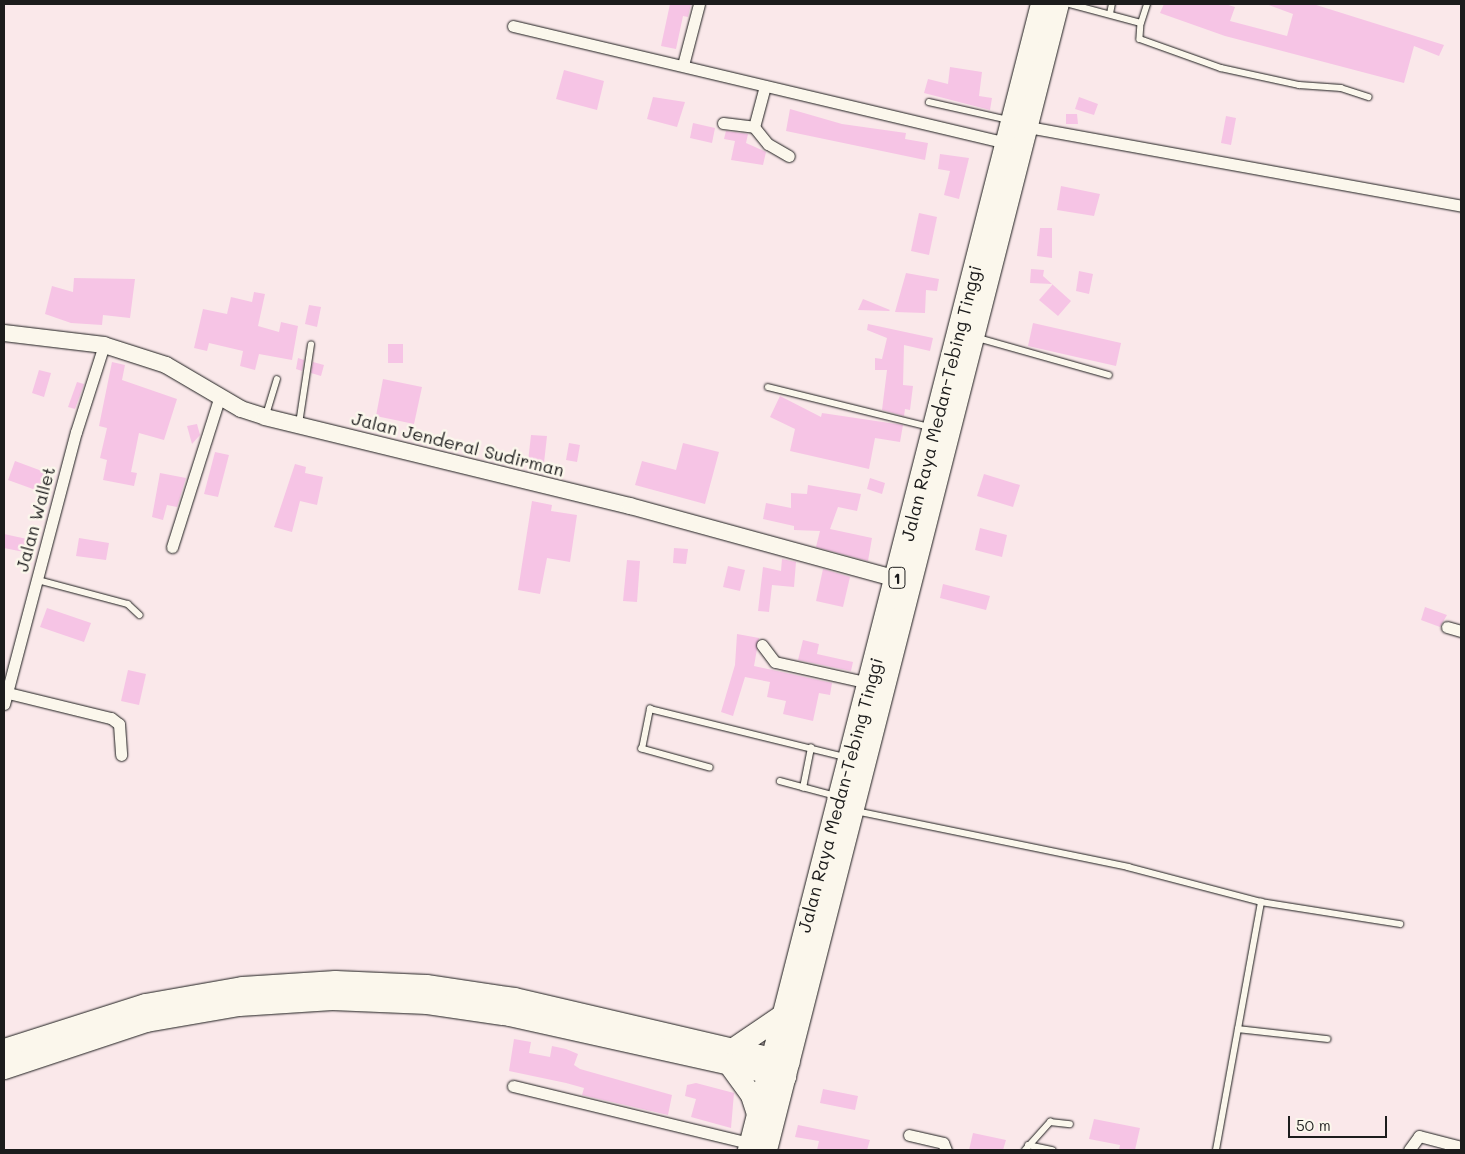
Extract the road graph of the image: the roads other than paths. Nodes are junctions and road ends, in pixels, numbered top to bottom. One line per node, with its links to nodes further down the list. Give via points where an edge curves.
1 (699, 4): 10 (street)
2 (1041, 4): 15 (highway, Jalan Raya Medan-Tebing Tinggi / 1)
3 (1059, 4): 15 (highway, Jalan Raya Medan-Tebing Tinggi / 1)
4 (1070, 4): 7 (lane)
5 (1112, 4): 7 (lane)
6 (1147, 4): 8 (lane)
7 (1110, 14): 8 (lane)
8 (1141, 23): 12 (lane, via 1140,38 1221,68 1299,84 1341,88)
9 (513, 26): 10 (street)
10 (683, 65): 11 (street)
11 (765, 86): 16 (street); 17 (street)
12 (1369, 97)
13 (928, 102): 15 (lane)
14 (723, 122): 16 (street)
15 (1021, 124): 17 (highway, Jalan Raya Medan-Tebing Tinggi / 1); 19 (street); 20 (highway, Jalan Raya Medan-Tebing Tinggi / 1)
16 (754, 127): 18 (street, via 768,144)
17 (1007, 143): 20 (highway, Jalan Raya Medan-Tebing Tinggi / 1)
18 (789, 156)
19 (1461, 206)
20 (975, 300): 22 (highway, Jalan Raya Medan-Tebing Tinggi / 1); 31 (highway, Jalan Raya Medan-Tebing Tinggi / 1)
21 (4, 333): 23 (main road, Jalan Jenderal Sudirman)
22 (974, 337): 25 (lane); 34 (highway, Jalan Raya Medan-Tebing Tinggi / 1)
23 (104, 345): 28 (main road, Jalan Jenderal Sudirman, via 166,365); 33 (street, Jalan Wallet)
24 (311, 345): 30 (lane)
25 (1109, 375)
26 (277, 380): 29 (lane)
27 (768, 387): 31 (lane)
28 (220, 396): 29 (main road, Jalan Jenderal Sudirman); 32 (street)
29 (265, 417): 30 (main road, Jalan Jenderal Sudirman)
30 (299, 426): 34 (main road, Jalan Jenderal Sudirman, via 630,506)
31 (934, 428): 34 (highway, Jalan Raya Medan-Tebing Tinggi / 1)
32 (172, 547)
33 (38, 580): 35 (lane, via 115,600); 40 (street, Jalan Wallet)
34 (904, 581): 39 (highway, Jalan Raya Medan-Tebing Tinggi / 1); 47 (highway, Jalan Raya Medan-Tebing Tinggi / 1)
35 (140, 615)
36 (1446, 627): 37 (street)
37 (1461, 631)
38 (762, 645): 39 (street, via 775,662)
39 (869, 683): 43 (highway, Jalan Raya Medan-Tebing Tinggi / 1)
40 (5, 696): 42 (street, via 111,718 119,724)
41 (811, 748): 43 (lane); 44 (lane, via 650,709 642,749); 46 (lane)
42 (121, 755)
43 (851, 758): 47 (highway, Jalan Raya Medan-Tebing Tinggi / 1)
44 (710, 768)
45 (780, 780): 46 (lane)
46 (803, 788): 47 (lane)
47 (847, 804): 48 (lane); 50 (highway, Jalan Raya Medan-Tebing Tinggi / 1); 55 (highway, Jalan Raya Medan-Tebing Tinggi / 1)
48 (1261, 902): 49 (lane); 51 (lane)
49 (1400, 924)
50 (782, 1014): 54 (highway); 55 (highway, Jalan Raya Medan-Tebing Tinggi / 1)
51 (1238, 1029): 52 (lane); 66 (lane)
52 (1327, 1039)
53 (4, 1049): 54 (highway, via 145,1004 242,987 335,981 426,985 514,998)
54 (730, 1056): 55 (highway); 56 (highway, via 427,1003 332,999 239,1006 146,1021); 58 (highway, via 751,1095)
55 (778, 1067): 58 (highway, Jalan Raya Medan-Tebing Tinggi / 1); 63 (highway, Jalan Raya Medan-Tebing Tinggi / 1)
56 (4, 1068)
57 (513, 1086): 63 (street)
58 (757, 1114): 63 (highway, Jalan Raya Medan-Tebing Tinggi / 1)
59 (1070, 1124): 61 (lane, via 1050,1122)
60 (909, 1135): 64 (street, via 943,1142)
61 (1026, 1147): 65 (lane)
62 (1461, 1147): 67 (street, via 1419,1136)
63 (754, 1148)
64 (946, 1150)
65 (1052, 1150)
66 (1216, 1150)
67 (1409, 1150)

